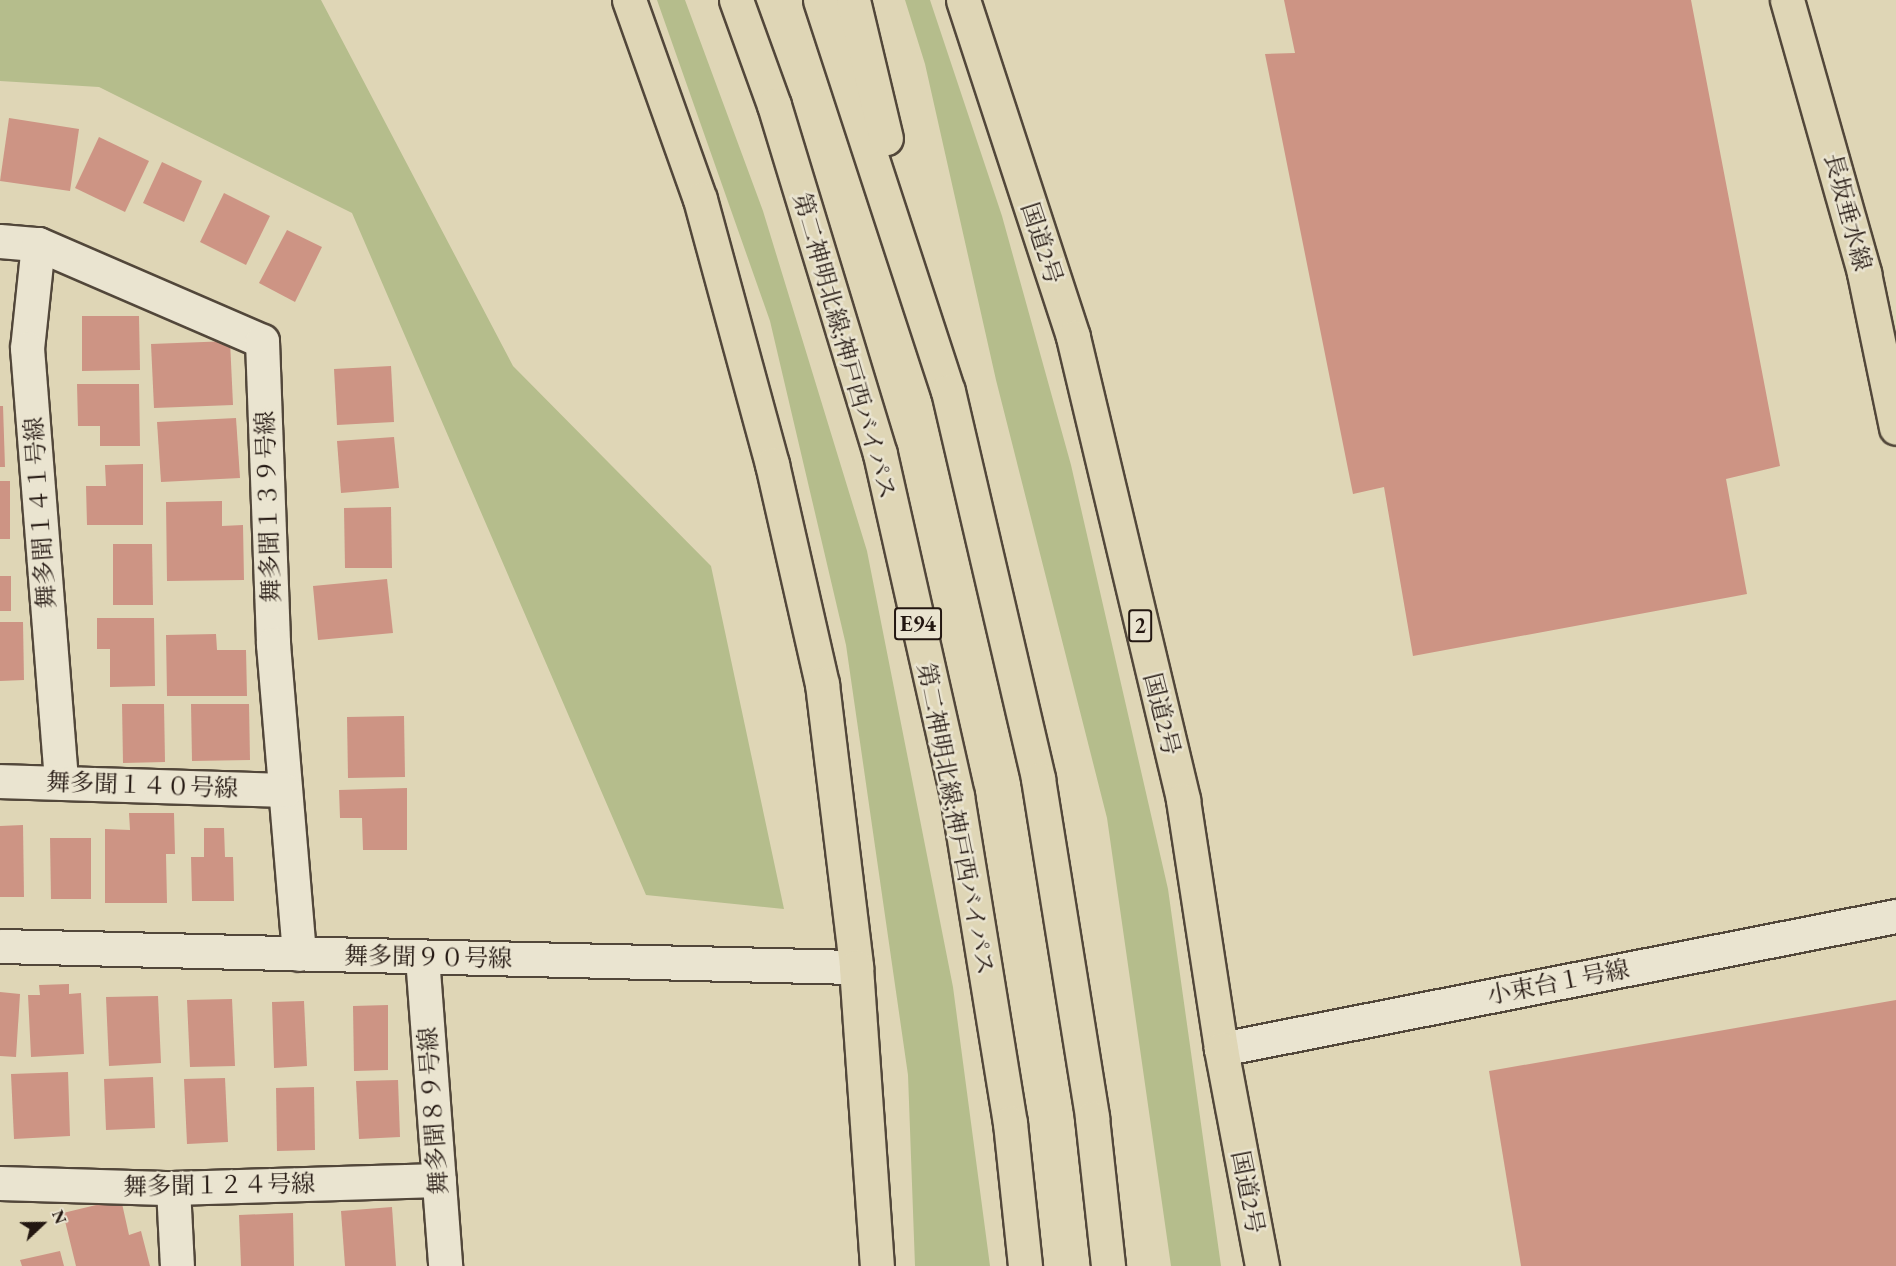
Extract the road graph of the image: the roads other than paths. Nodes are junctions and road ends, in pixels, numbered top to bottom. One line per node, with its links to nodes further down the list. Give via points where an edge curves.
1 (629, 0): 18 (main road, via 700,199 772,464 822,684)
2 (736, 0): 26 (main road, 第二神明北線;神戸西バイパス / E94, via 774,105 880,454 957,796 1010,1123)
3 (820, 0): 9 (main road)
4 (852, 0): 9 (main road)
5 (963, 0): 19 (main road, 国道2号 / 2, via 1073,337 1184,800)
6 (1787, 0): 10 (main road, 長坂垂水線, via 1864,273)
7 (0, 241): 8 (street, 舞多聞１３９号線)
8 (38, 244): 12 (street, 舞多聞１４１号線, via 27,348); 13 (street, 舞多聞１３９号線, via 262,341 273,644)
9 (948, 391): 27 (main road, via 1038,779 1092,1118)
10 (1896, 428)
11 (0, 780): 12 (street, 舞多聞１４０号線)
12 (61, 783): 13 (street, 舞多聞１４０号線)
13 (285, 790): 16 (street, 舞多聞１３９号線)
14 (1896, 916): 19 (street, 小束台１号線)
15 (0, 946): 16 (street, 舞多聞９０号線)
16 (299, 954): 17 (street, 舞多聞９０号線)
17 (422, 957): 18 (street, 舞多聞９０号線); 20 (street, 舞多聞８９号線)
18 (856, 967): 25 (main road)
19 (1221, 1049): 28 (main road, 国道2号 / 2)
20 (439, 1180): 22 (street, 舞多聞１２４号線); 24 (street, 舞多聞８９号線)
21 (0, 1183): 22 (street, 舞多聞１２４号線)
22 (173, 1188): 23 (street)
23 (177, 1266)
24 (445, 1266)
25 (877, 1266)
26 (1025, 1266)
27 (1108, 1266)
28 (1263, 1266)

